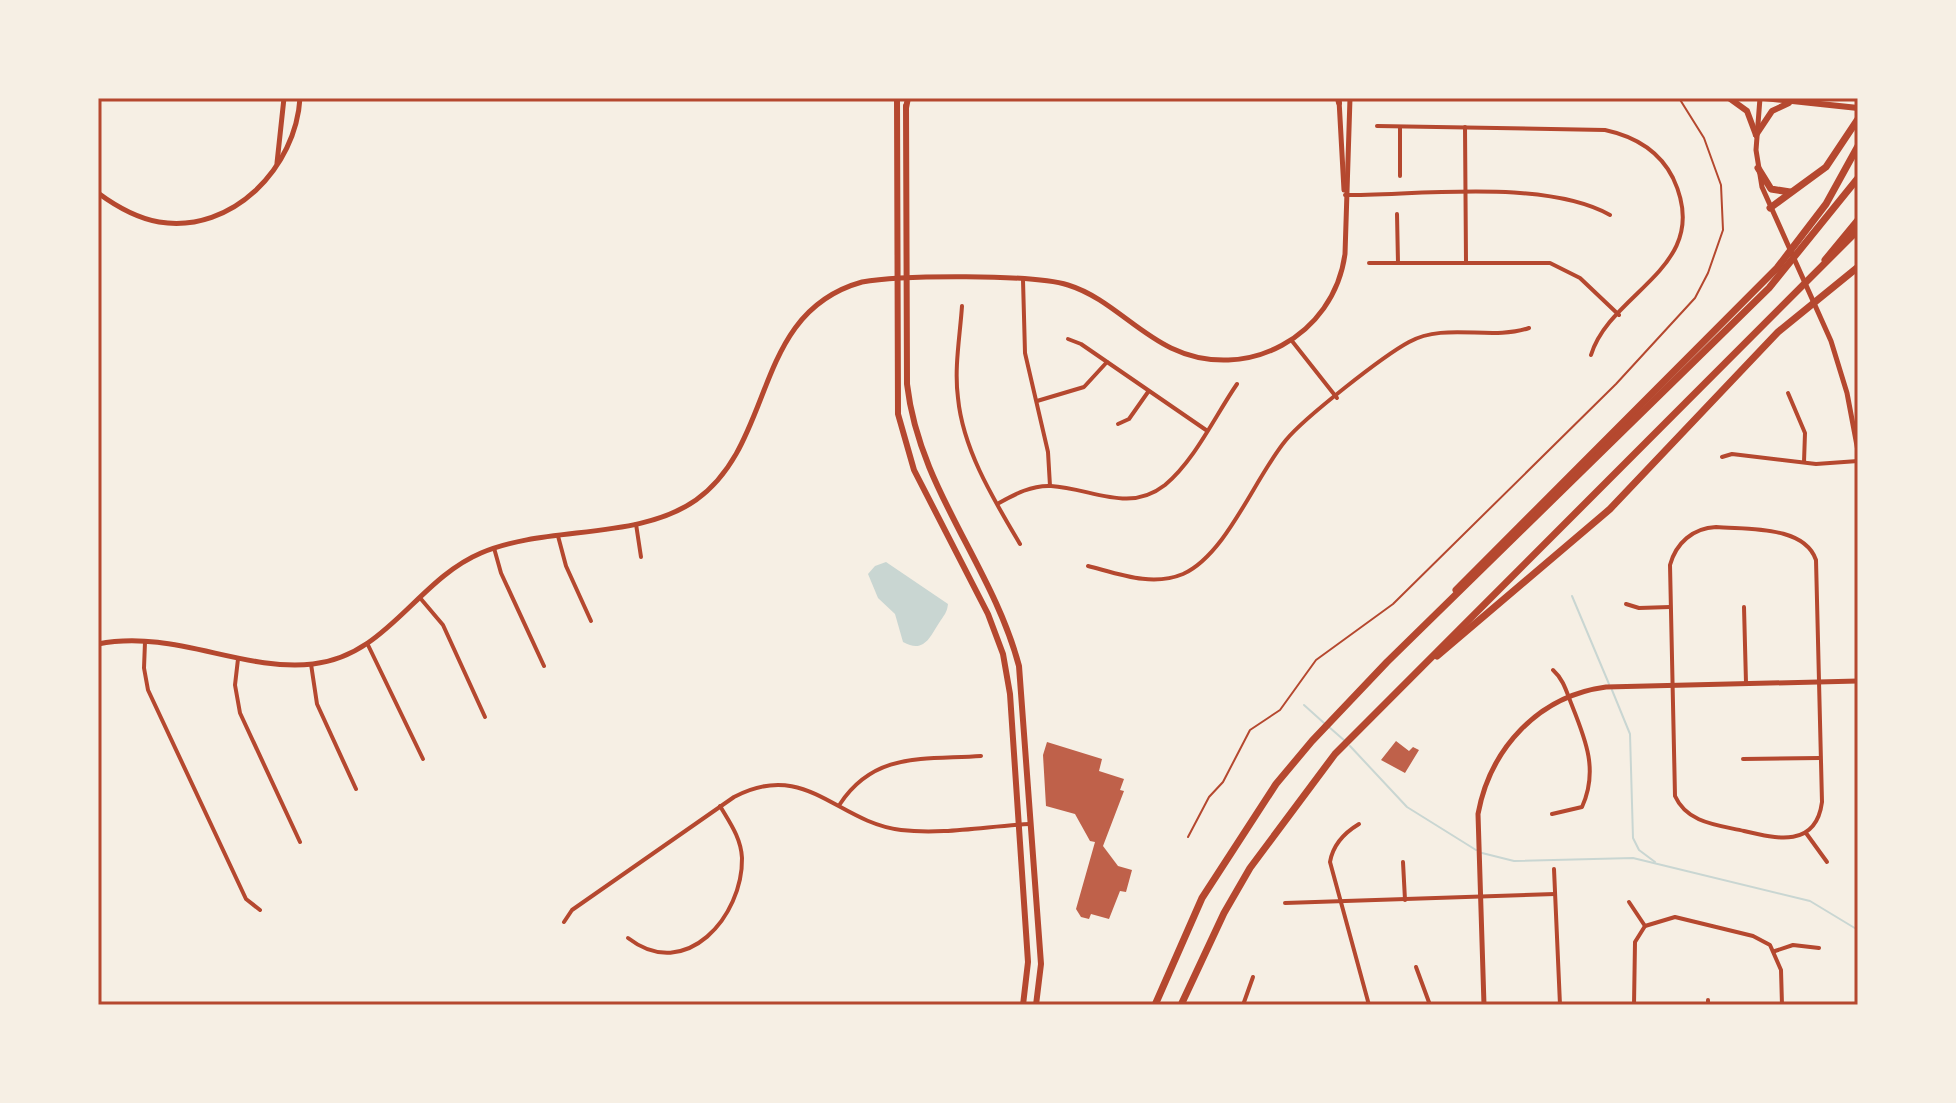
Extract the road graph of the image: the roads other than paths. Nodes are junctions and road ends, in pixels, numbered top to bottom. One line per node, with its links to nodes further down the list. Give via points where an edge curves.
1 (284, 98): 18 (street)
2 (300, 98): 18 (street, via 295,137)
3 (897, 98): 35 (main road)
4 (907, 98): 36 (main road)
5 (1350, 98): 25 (street)
6 (1679, 98): 97 (lane, via 1704,138 1721,185 1723,230 1695,298 1616,384 1393,604 1316,660 1280,710 1250,730)
7 (1729, 98): 16 (main road, via 1747,111)
8 (1762, 98): 10 (main road); 16 (street)
9 (1338, 100): 25 (street)
10 (1797, 102): 11 (main road); 16 (main road, via 1772,111)
11 (1858, 108)
12 (1858, 119): 22 (highway, via 1826,167)
13 (1377, 126): 14 (street)
14 (1400, 127): 15 (street); 20 (street)
15 (1465, 127): 24 (street); 40 (street, via 1605,130 1631,137 1660,159 1678,192 1678,239 1659,275)
16 (1756, 135): 19 (street)
17 (1858, 146): 74 (highway, via 1826,204 1777,268)
18 (276, 168): 23 (street, via 237,204 191,223 144,218)
19 (1758, 168): 22 (highway, via 1771,189); 26 (street)
20 (1400, 176)
21 (1858, 178): 74 (highway, via 1769,288)
22 (1796, 190): 26 (highway)
23 (98, 193)
24 (1466, 194): 25 (street); 28 (street, via 1557,195); 31 (street)
25 (1345, 195): 43 (street, via 1340,279 1321,316)
26 (1770, 208): 53 (street, via 1840,367)
27 (1397, 214): 33 (street)
28 (1610, 215)
29 (1858, 220): 38 (highway)
30 (1858, 230): 38 (highway)
31 (1466, 262): 33 (street); 40 (street, via 1560,266)
32 (1369, 263): 33 (street)
33 (1398, 263)
34 (1858, 267): 82 (highway, via 1778,332 1610,509)
35 (896, 280): 36 (street); 59 (street, via 850,285 808,310 788,337 739,445 713,485 685,507); 95 (main road, via 896,391 903,438 1003,654)
36 (909, 280): 37 (street); 93 (main road, via 911,415 923,458 1013,644 1023,699)
37 (1023, 280): 43 (street, via 1049,280 1081,290 1159,342 1198,357 1243,359); 50 (street, via 1025,353)
38 (1798, 292): 82 (highway)
39 (962, 306): 58 (street, via 957,378 961,420 973,456)
40 (1619, 315): 44 (street)
41 (1529, 328): 49 (street, via 1513,334 1436,333 1418,338)
42 (1068, 339): 45 (street)
43 (1292, 341): 49 (street)
44 (1591, 355)
45 (1107, 362): 47 (street); 50 (street, via 1084,387)
46 (1237, 384): 52 (street)
47 (1148, 391): 51 (street, via 1129,419); 52 (street)
48 (1788, 393): 56 (street, via 1805,433)
49 (1337, 398): 64 (street, via 1286,440 1211,552 1194,568 1153,580)
50 (1037, 401): 57 (street)
51 (1118, 424)
52 (1206, 430): 57 (street, via 1175,474 1143,496 1117,499)
53 (1858, 451)
54 (1722, 457): 56 (street)
55 (1858, 461): 56 (street)
56 (1804, 463)
57 (1050, 486): 58 (street, via 1027,489)
58 (999, 503): 61 (street)
59 (635, 522): 60 (street); 63 (street)
60 (558, 536): 62 (street); 69 (street)
61 (1020, 544)
62 (494, 548): 65 (street, via 465,561); 76 (street)
63 (641, 557)
64 (1088, 566)
65 (421, 599): 72 (street); 84 (street, via 443,625)
66 (1626, 604): 67 (street)
67 (1670, 607): 78 (street, via 1672,559 1685,538 1700,529 1788,535 1804,541 1818,570); 81 (street)
68 (1744, 607): 80 (street)
69 (591, 621)
70 (146, 640): 71 (street); 73 (street); 108 (street, via 148,690 246,899)
71 (98, 644)
72 (368, 645): 75 (street); 87 (street)
73 (239, 656): 75 (street); 98 (street, via 235,685 240,713)
74 (1387, 662): 118 (highway, via 1276,784 1202,898)
75 (311, 664): 89 (street, via 317,704)
76 (544, 666)
77 (1553, 670): 83 (street)
78 (1819, 681): 79 (street); 80 (street); 86 (street)
79 (1858, 681)
80 (1746, 683): 81 (street)
81 (1672, 684): 83 (street, via 1606,687); 96 (street, via 1673,785 1681,808 1702,821 1777,839)
82 (1395, 691): 119 (highway, via 1335,754 1250,868)
83 (1569, 697): 92 (street, via 1587,740 1590,787 1582,807); 103 (street, via 1536,716 1499,757 1480,802)
84 (485, 717)
85 (981, 756): 90 (street, via 881,766 861,778)
86 (1820, 758): 88 (street); 96 (street, via 1820,813)
87 (423, 759)
88 (1743, 759)
89 (356, 789)
90 (840, 805): 91 (street, via 810,790 770,785 747,790); 95 (street, via 867,821 904,830)
91 (720, 806): 109 (street, via 572,910); 111 (street, via 742,857 718,928 704,941 678,951 638,946)
92 (1552, 814)
93 (1032, 824): 95 (street); 117 (main road, via 1041,964)
94 (1359, 824): 107 (street, via 1346,832 1332,853)
95 (1019, 825): 116 (main road, via 1028,962)
96 (1806, 833): 100 (street)
97 (1188, 837)
98 (300, 842)
99 (1403, 862): 104 (street)
100 (1827, 862)
101 (1554, 869): 102 (street)
102 (1555, 894): 103 (street); 124 (street)
103 (1479, 897): 104 (street); 123 (street)
104 (1405, 900): 107 (street)
105 (1629, 902): 110 (street)
106 (1285, 903): 107 (street)
107 (1340, 903): 121 (street)
108 (260, 910)
109 (564, 922)
110 (1645, 926): 113 (street, via 1675,917 1753,936); 125 (street, via 1632,950)
111 (628, 938)
112 (1819, 948): 113 (street, via 1793,945)
113 (1775, 951): 126 (street)
114 (1416, 967): 122 (street)
115 (1253, 977): 120 (street)
116 (1023, 1005)
117 (1036, 1005)
118 (1155, 1005)
119 (1181, 1005)
120 (1243, 1005)
121 (1369, 1005)
122 (1430, 1005)
123 (1484, 1005)
124 (1560, 1005)
125 (1634, 1005)
126 (1782, 1005)

